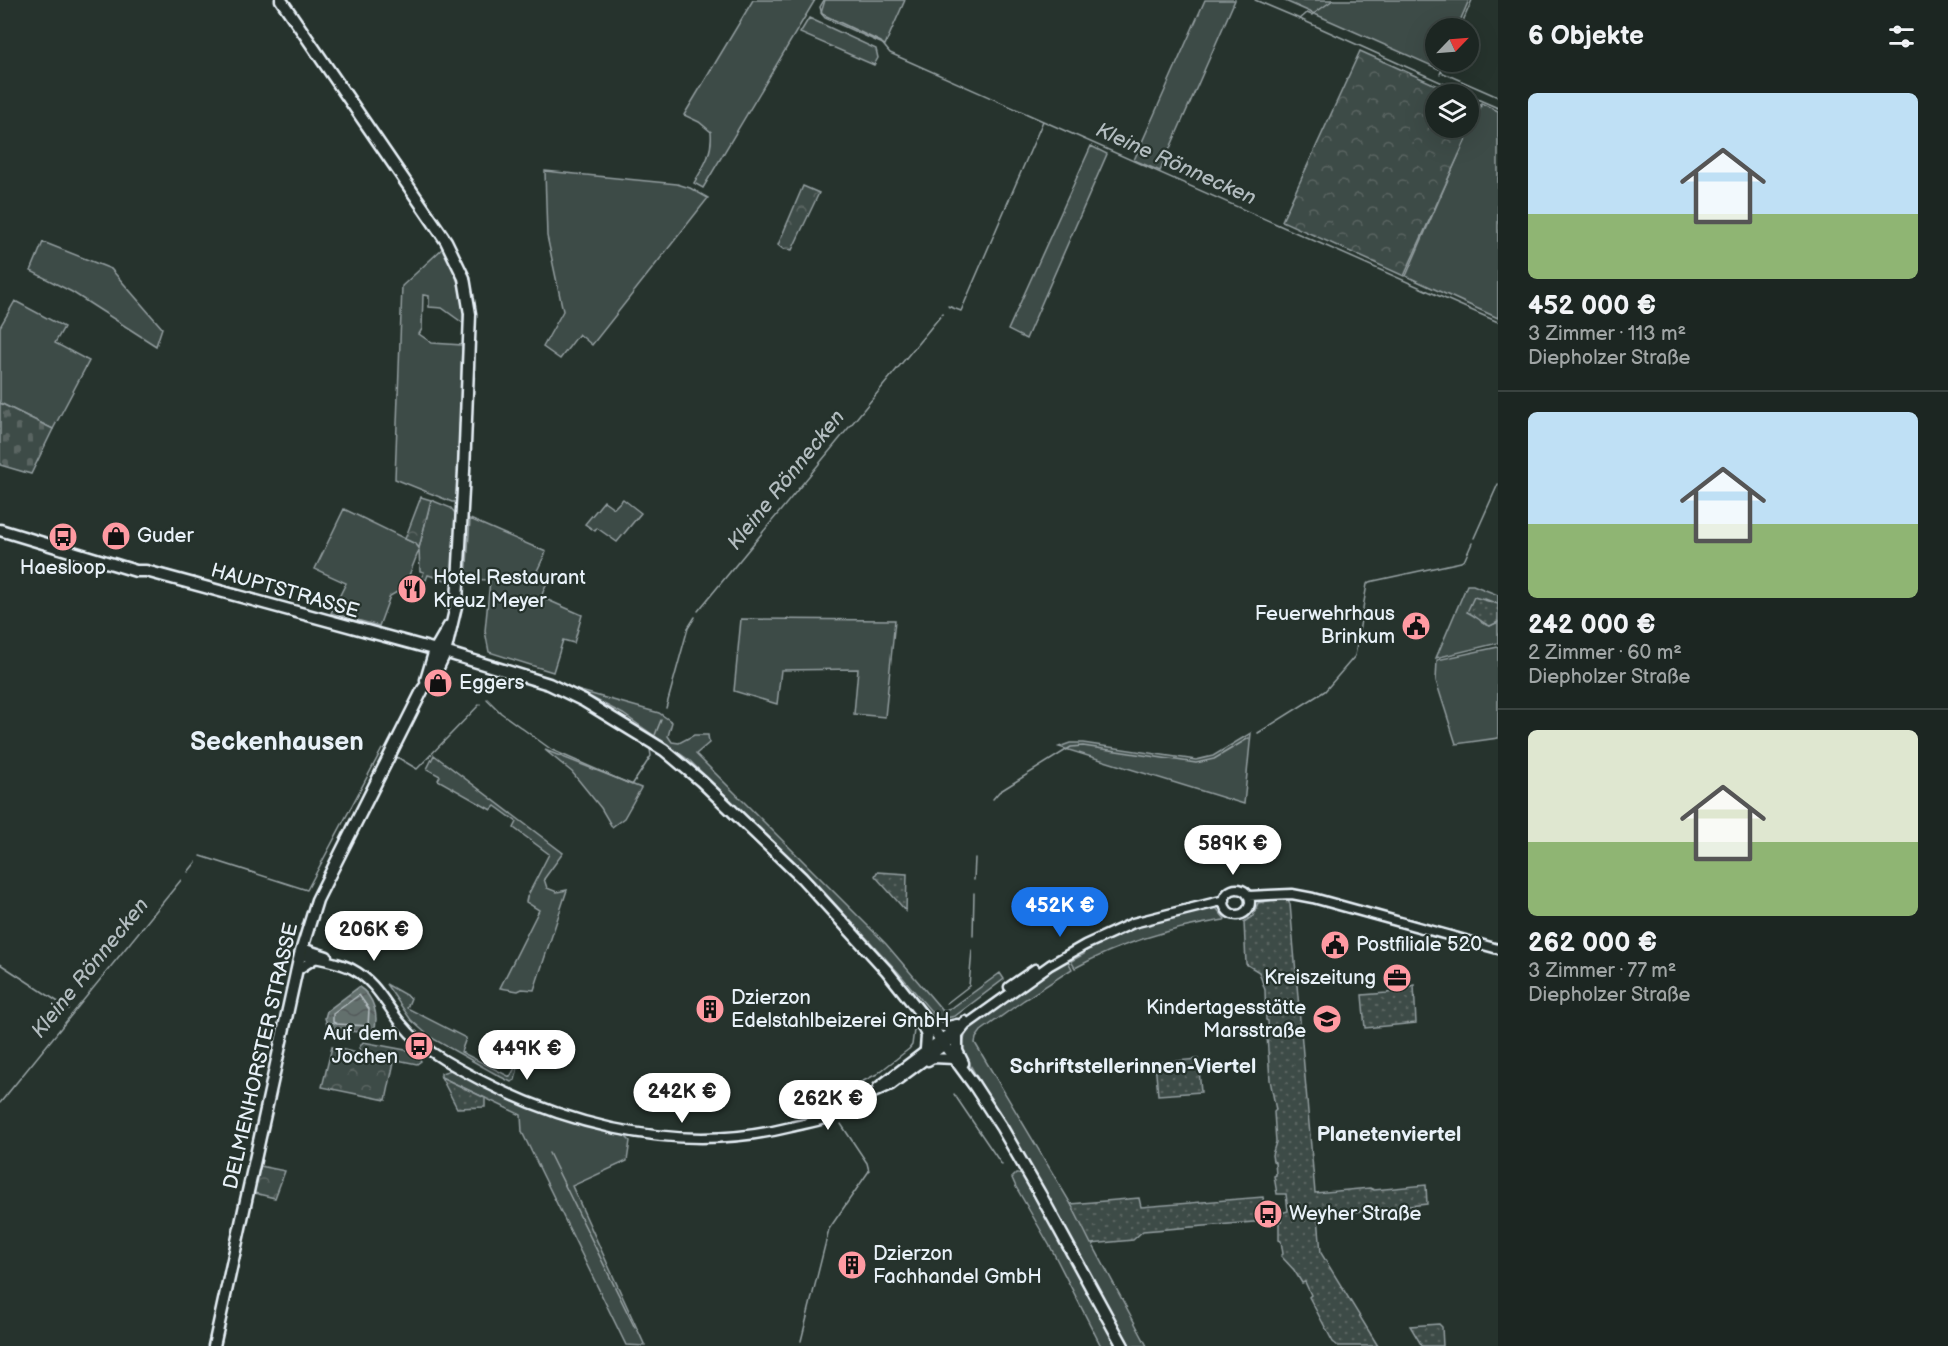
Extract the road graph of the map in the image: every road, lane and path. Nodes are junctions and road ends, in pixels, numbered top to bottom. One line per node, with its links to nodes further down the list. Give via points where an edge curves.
1 (280, 0): 3 (main road, DELMENHORSTER STRASSE, via 446,241 464,278 470,344)
2 (0, 530): 5 (main road, HAUPTSTRASSE)
3 (453, 621): 4 (main road, DELMENHORSTER STRASSE); 6 (main road, DELMENHORSTER STRASSE)
4 (451, 635): 6 (main road, DELMENHORSTER STRASSE); 7 (main road)
5 (415, 645): 6 (main road, HAUPTSTRASSE); 8 (main road)
6 (440, 651): 7 (main road, HAUPTSTRASSE); 8 (main road, DELMENHORSTER STRASSE); 9 (main road, DELMENHORSTER STRASSE, via 434,676)
7 (465, 658): 17 (main road, HAUPTSTRASSE, via 561,689 664,750 802,878 887,971)
8 (429, 669): 9 (main road, DELMENHORSTER STRASSE)
9 (423, 689): 14 (main road, DELMENHORSTER STRASSE, via 316,900)
10 (1250, 899): 11 (street, via 1244,891 1236,889 1230,891); 11 (street, via 1248,909 1239,915 1231,913); 13 (street, via 1292,894 1313,898)
11 (1225, 903): 12 (street, via 1151,917)
12 (1119, 928): 18 (street, via 1086,939 1047,961); 20 (street, via 1050,965 966,1025)
13 (1498, 949)
14 (301, 951): 15 (street); 16 (main road, DELMENHORSTER STRASSE); 27 (street, via 361,968 379,984 414,1032 448,1057 562,1110)
15 (316, 958): 16 (street); 27 (street, via 346,966 369,981 414,1038 445,1061 551,1112 613,1130)
16 (296, 971): 28 (main road, DELMENHORSTER STRASSE)
17 (921, 1015): 19 (main road, HAUPTSTRASSE); 22 (main road)
18 (963, 1022): 19 (street, via 948,1027); 21 (street)
19 (930, 1025): 21 (main road, HAUPTSTRASSE)
20 (957, 1036): 21 (street); 25 (main road, via 957,1051)
21 (942, 1042): 22 (street); 23 (main road, HAUPTSTRASSE); 24 (street)
22 (926, 1049): 26 (street)
23 (954, 1059): 24 (street); 25 (main road, HAUPTSTRASSE)
24 (921, 1062): 26 (street)
25 (974, 1085): 29 (main road, via 1040,1194)
26 (871, 1094): 27 (street, via 795,1126 748,1136 693,1138)
27 (640, 1132)
28 (214, 1346)
29 (1123, 1346)

